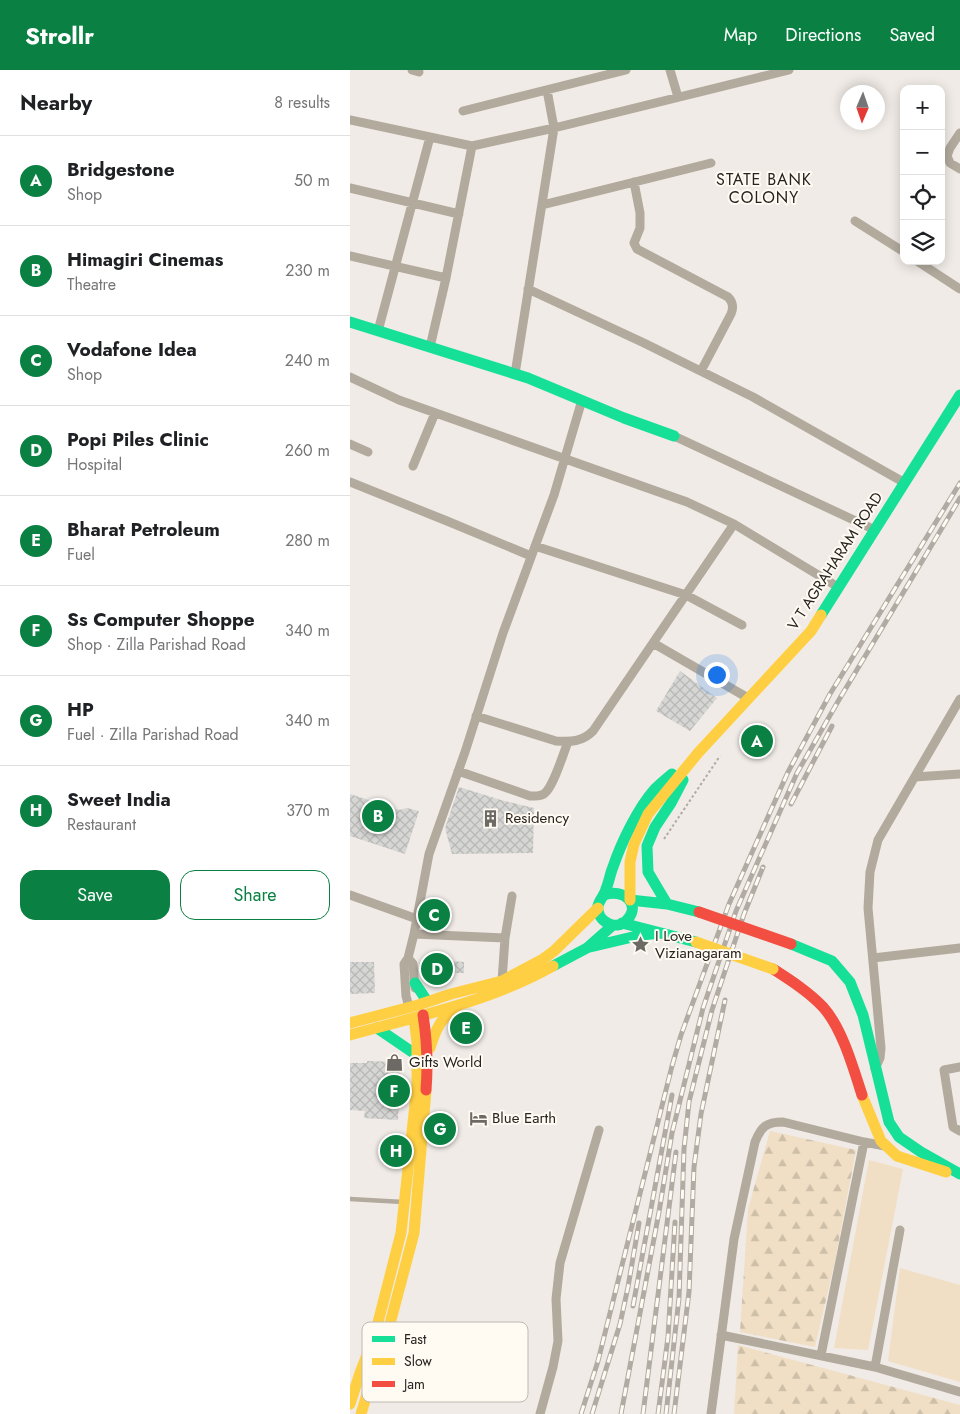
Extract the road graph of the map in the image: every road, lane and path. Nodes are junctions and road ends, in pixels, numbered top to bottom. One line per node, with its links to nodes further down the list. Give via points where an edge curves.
1 (626, 70): 5 (street)
2 (670, 70): 6 (street)
3 (789, 70): 4 (street)
4 (750, 75): 6 (street)
5 (548, 90): 7 (street); 9 (street)
6 (678, 97): 9 (street)
7 (463, 111)
8 (350, 120): 11 (street)
9 (554, 128): 12 (street); 18 (street)
10 (960, 133): 14 (street, via 947,156 950,163)
11 (430, 137): 12 (street); 17 (street)
12 (472, 146): 19 (street)
13 (711, 163): 15 (street)
14 (960, 169)
15 (634, 182): 18 (street); 31 (street, via 640,214 640,228 634,242 637,249 731,300 731,314)
16 (350, 188): 17 (street)
17 (413, 203): 19 (street); 24 (street)
18 (542, 205): 26 (street)
19 (459, 214): 25 (street)
20 (855, 221): 21 (street)
21 (900, 249)
22 (350, 256): 24 (street)
23 (924, 265): 27 (street)
24 (396, 266): 25 (street); 29 (street)
25 (446, 278): 30 (street)
26 (528, 289): 31 (street); 32 (street)
27 (960, 289)
28 (350, 322): 29 (main road)
29 (378, 331): 30 (main road)
30 (430, 347): 32 (main road)
31 (701, 371): 43 (street)
32 (515, 374): 35 (main road)
33 (350, 377): 36 (street)
34 (960, 395): 43 (main road, V T AGRAHARAM ROAD)
35 (582, 400): 37 (main road); 40 (street)
36 (435, 413): 40 (street); 41 (street)
37 (674, 436): 45 (street)
38 (350, 444): 39 (street)
39 (368, 452)
40 (564, 459): 44 (street, via 687,502); 46 (street)
41 (413, 466)
42 (350, 482): 47 (street)
43 (904, 483): 45 (main road, V T AGRAHARAM ROAD)
44 (734, 524): 48 (street); 49 (street)
45 (875, 530): 48 (main road, V T AGRAHARAM ROAD)
46 (535, 546): 47 (street); 49 (street)
47 (531, 556): 54 (street)
48 (838, 587): 52 (main road, V T AGRAHARAM ROAD, via 810,631)
49 (686, 595): 50 (street); 51 (street)
50 (742, 625)
51 (653, 643): 52 (street); 55 (street, via 593,731 584,739)
52 (748, 698): 56 (main road, V T AGRAHARAM ROAD)
53 (960, 700): 60 (street)
54 (476, 716): 55 (street); 58 (street)
55 (568, 742): 58 (street, via 551,786 540,796 530,796)
56 (698, 753): 63 (main road, via 654,790 627,832); 65 (main road, via 647,846 648,872); 66 (main road, via 648,814 634,844 630,862)
57 (720, 756): 61 (path)
58 (458, 771): 68 (street, via 429,854)
59 (960, 774): 60 (street)
60 (915, 777): 76 (street, via 878,840 870,872 868,908)
61 (664, 839)
62 (350, 895): 68 (street)
63 (604, 895): 66 (main road, via 619,892); 67 (main road)
64 (512, 896): 72 (street)
65 (667, 904): 66 (main road); 86 (main road, bridge, via 699,912 832,961 850,982 863,1015)
66 (631, 905): 69 (main road, via 627,920)
67 (598, 908): 69 (main road, via 604,921); 77 (main road, via 554,951)
68 (417, 919): 71 (street)
69 (618, 924): 70 (main road); 73 (main road)
70 (661, 933): 73 (main road); 91 (main road, bridge, via 773,969 823,1007 841,1035)
71 (414, 934): 72 (street); 75 (street)
72 (505, 938): 77 (street)
73 (587, 948): 79 (main road, via 534,976)
74 (960, 948): 76 (street)
75 (408, 958): 78 (street, via 413,964); 80 (street, via 404,964 406,996)
76 (873, 958): 86 (street, via 882,1048)
77 (502, 981): 80 (main road, via 451,994)
78 (414, 983): 80 (main road)
79 (466, 1001): 80 (main road); 84 (main road, via 447,1013 439,1023)
80 (418, 1012): 81 (main road); 82 (main road); 84 (main road, via 426,1036)
81 (350, 1023)
82 (376, 1028): 83 (main road); 84 (main road)
83 (350, 1035)
84 (422, 1058): 89 (main road)
85 (960, 1067): 88 (street, via 944,1070 953,1127)
86 (875, 1069): 92 (main road, via 889,1122 899,1136)
87 (600, 1130): 108 (street, via 560,1263 556,1299 558,1340)
88 (960, 1131)
89 (417, 1137): 94 (main road); 95 (main road)
90 (864, 1142): 91 (street); 99 (street, via 783,1122 764,1126 755,1142 734,1239); 100 (street)
91 (884, 1146): 92 (main road, via 897,1156)
92 (960, 1176)
93 (350, 1199): 94 (lane)
94 (405, 1202): 95 (lane); 97 (main road, via 401,1233)
95 (417, 1202): 98 (main road, via 414,1233)
96 (900, 1230): 102 (street)
97 (378, 1322)
98 (390, 1322)
99 (721, 1335): 100 (street); 109 (street)
100 (821, 1355): 102 (street)
101 (362, 1359): 103 (main road)
102 (875, 1367): 104 (street)
103 (355, 1373): 106 (main road)
104 (960, 1392)
105 (365, 1402): 107 (main road)
106 (350, 1404)
107 (361, 1414)
108 (540, 1414)
109 (711, 1414)

